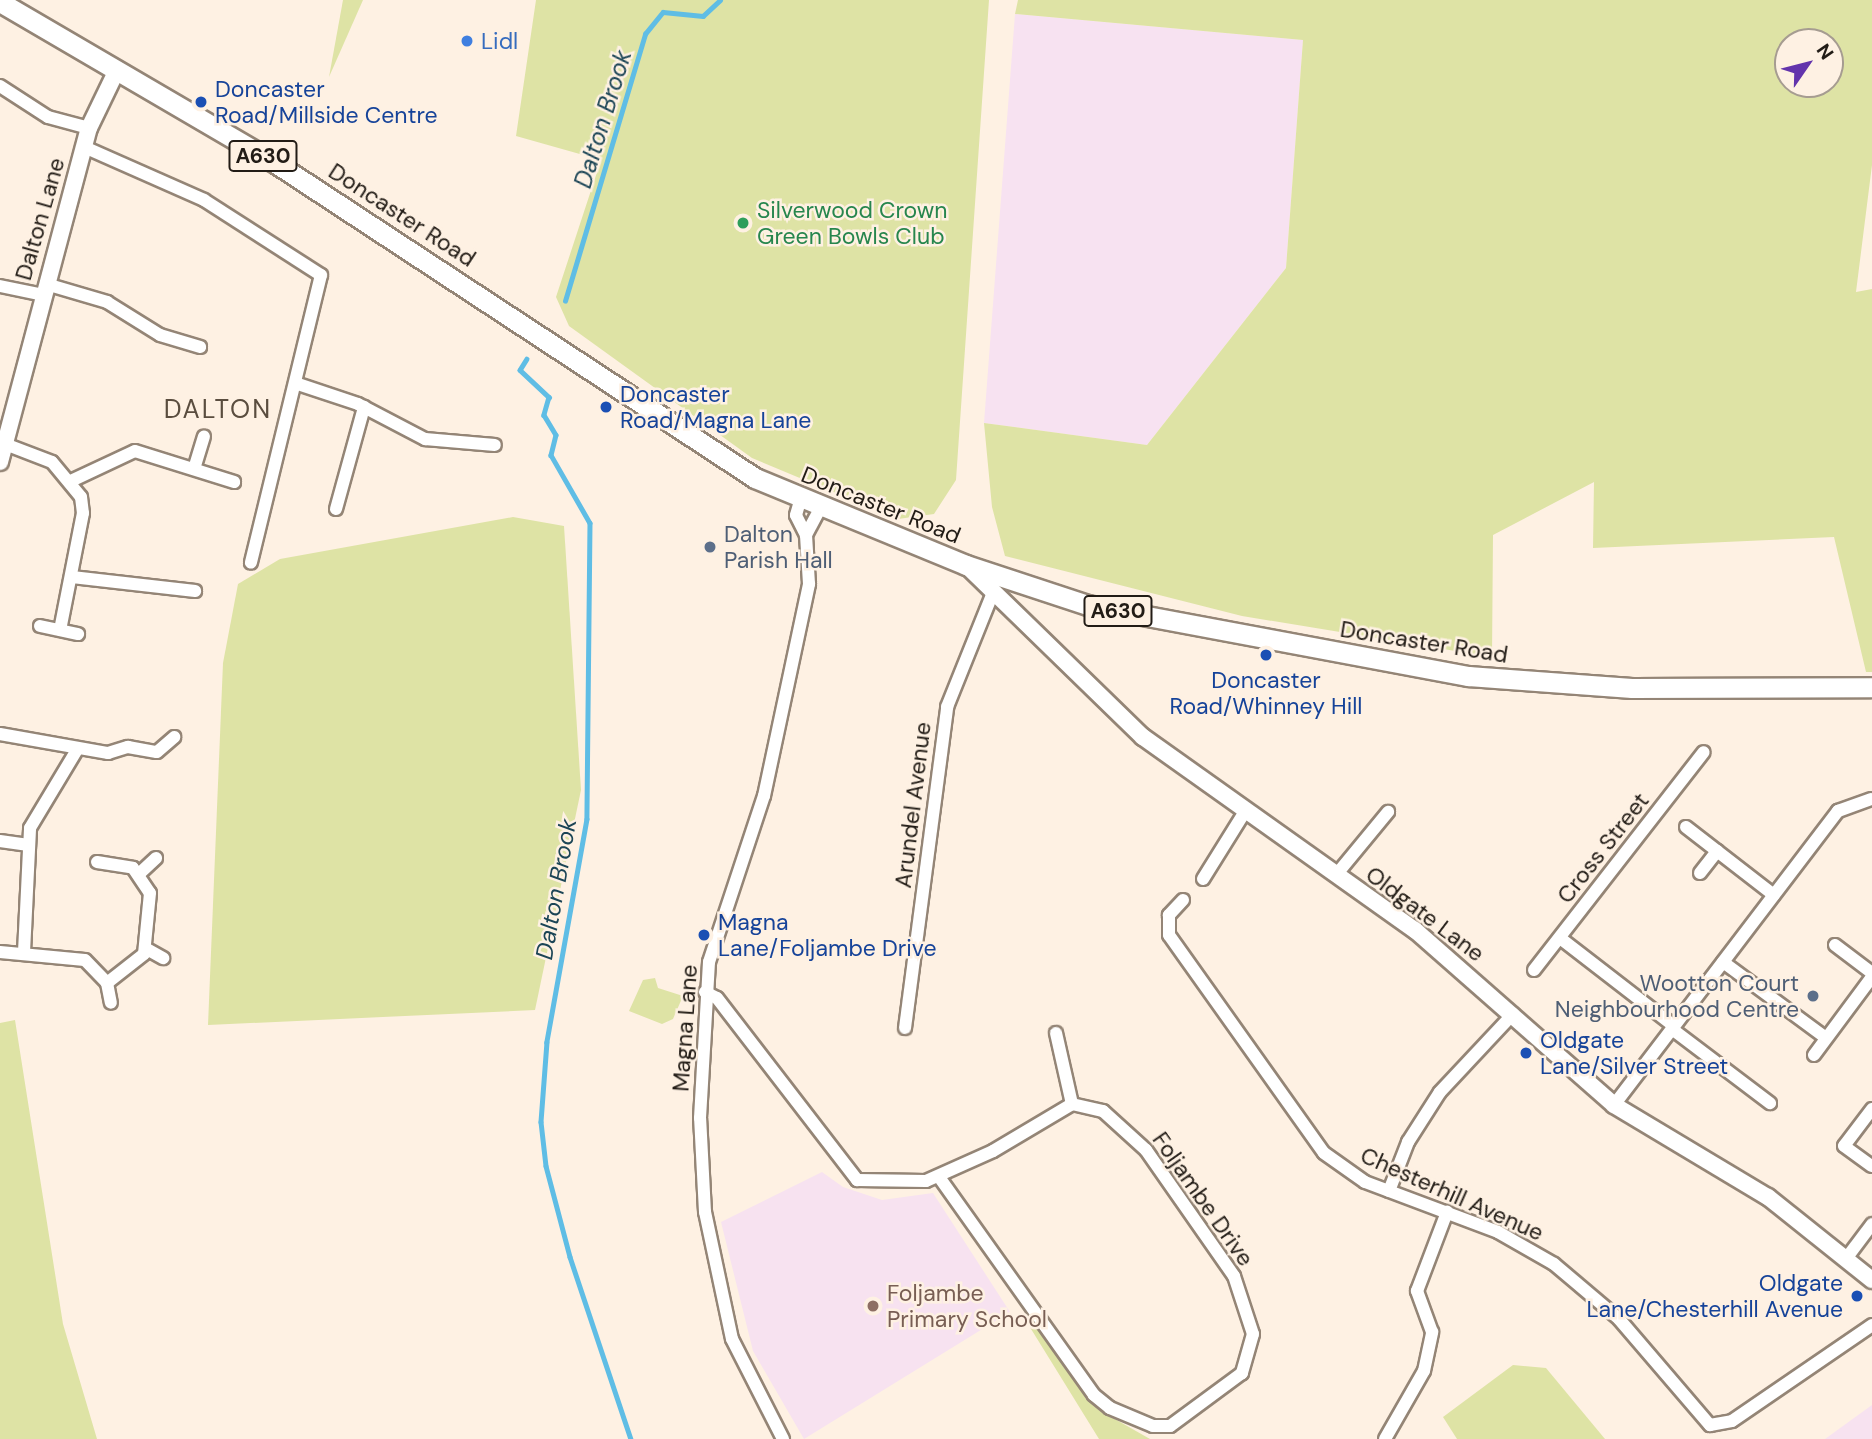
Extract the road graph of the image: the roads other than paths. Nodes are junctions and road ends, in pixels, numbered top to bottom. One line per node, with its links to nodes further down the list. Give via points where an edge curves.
1 (0, 2): 2 (main road, Doncaster Road / A630)
2 (115, 74): 4 (street, Dalton Lane); 18 (main road, Doncaster Road / A630, via 277,164 730,463)
3 (0, 86): 4 (street, via 48,117)
4 (89, 128): 5 (street, Dalton Lane)
5 (84, 147): 7 (street, Dalton Lane); 9 (street, via 204,200 321,275)
6 (0, 286): 7 (street)
7 (44, 290): 8 (street, via 107,302 160,335); 12 (street, Dalton Lane)
8 (200, 347)
9 (298, 384): 10 (street); 22 (street)
10 (364, 407): 13 (street, via 425,439); 19 (street)
11 (205, 437): 15 (street)
12 (5, 444): 14 (street, Dalton Lane); 16 (street, via 52,461)
13 (486, 450)
14 (0, 462)
15 (194, 469): 16 (street, via 130,451); 17 (street)
16 (73, 480): 24 (street, via 83,513)
17 (234, 482)
18 (800, 501): 20 (main road, Doncaster Road / A630); 21 (street, Magna Lane, via 796,515)
19 (336, 509)
20 (820, 509): 21 (street); 23 (main road, Doncaster Road / A630)
21 (806, 535): 60 (street, Magna Lane, via 809,584 774,752 726,898)
22 (251, 563)
23 (966, 565): 26 (street, Oldgate Lane); 30 (main road, Doncaster Road / A630, via 1088,605 1468,676 1632,688)
24 (72, 577): 25 (street); 28 (street)
25 (195, 592)
26 (992, 595): 36 (street, Oldgate Lane, via 1113,713); 63 (street, Arundel Avenue, via 947,707)
27 (40, 626): 28 (street)
28 (60, 630): 29 (street)
29 (78, 634)
30 (1872, 687)
31 (0, 734): 33 (street)
32 (174, 737): 33 (street, via 150,753)
33 (78, 748): 40 (street)
34 (1704, 752): 50 (street, Cross Street)
35 (1871, 799): 48 (street, via 1838,811)
36 (1246, 810): 46 (street, Oldgate Lane); 47 (street)
37 (1388, 812): 46 (street)
38 (1686, 827): 41 (street)
39 (0, 841): 40 (street)
40 (27, 845): 54 (street)
41 (1717, 851): 45 (street); 48 (street)
42 (156, 859): 44 (street)
43 (97, 862): 44 (street)
44 (140, 873): 52 (street, via 150,893)
45 (1700, 873)
46 (1336, 875): 62 (street, Oldgate Lane, via 1415,930)
47 (1203, 879)
48 (1774, 895): 56 (street)
49 (1183, 900): 74 (street, Chesterhill Avenue, via 1169,915 1169,935 1308,1137 1346,1170)
50 (1560, 938): 57 (street, Cross Street); 64 (street)
51 (1835, 946): 58 (street)
52 (145, 947): 55 (street); 59 (street)
53 (0, 952): 54 (street)
54 (24, 952): 59 (street, via 85,960)
55 (163, 958)
56 (1723, 962): 64 (street); 66 (street)
57 (1534, 970)
58 (1872, 975): 66 (street)
59 (107, 983): 61 (street)
60 (705, 992): 73 (street, via 718,998 844,1170 857,1180 893,1185); 81 (street, Magna Lane, via 700,1118 705,1212 732,1339)
61 (111, 1003)
62 (1513, 1014): 70 (street, Oldgate Lane); 74 (street, via 1430,1106)
63 (905, 1028)
64 (1673, 1028): 68 (street); 70 (street)
65 (1056, 1033): 69 (street)
66 (1826, 1038): 67 (street)
67 (1814, 1055)
68 (1770, 1103)
69 (1072, 1104): 73 (street); 80 (street, Foljambe Drive, via 1103,1111 1146,1150 1234,1276 1249,1314 1250,1355 1232,1386 1191,1415)
70 (1614, 1105): 77 (street, Oldgate Lane, via 1768,1197)
71 (1872, 1109): 72 (street, via 1844,1146)
72 (1872, 1166)
73 (939, 1177): 80 (street, via 1094,1395)
74 (1389, 1191): 75 (street, Chesterhill Avenue)
75 (1447, 1212): 79 (street, Chesterhill Avenue, via 1498,1232 1593,1292 1710,1425 1732,1421); 83 (street, via 1417,1291 1432,1332 1424,1371)
76 (1872, 1224): 77 (street)
77 (1848, 1256): 78 (street, Oldgate Lane)
78 (1872, 1280)
79 (1872, 1325)
80 (1153, 1426): 82 (street)
81 (783, 1439)
82 (1157, 1439)
83 (1385, 1439)

